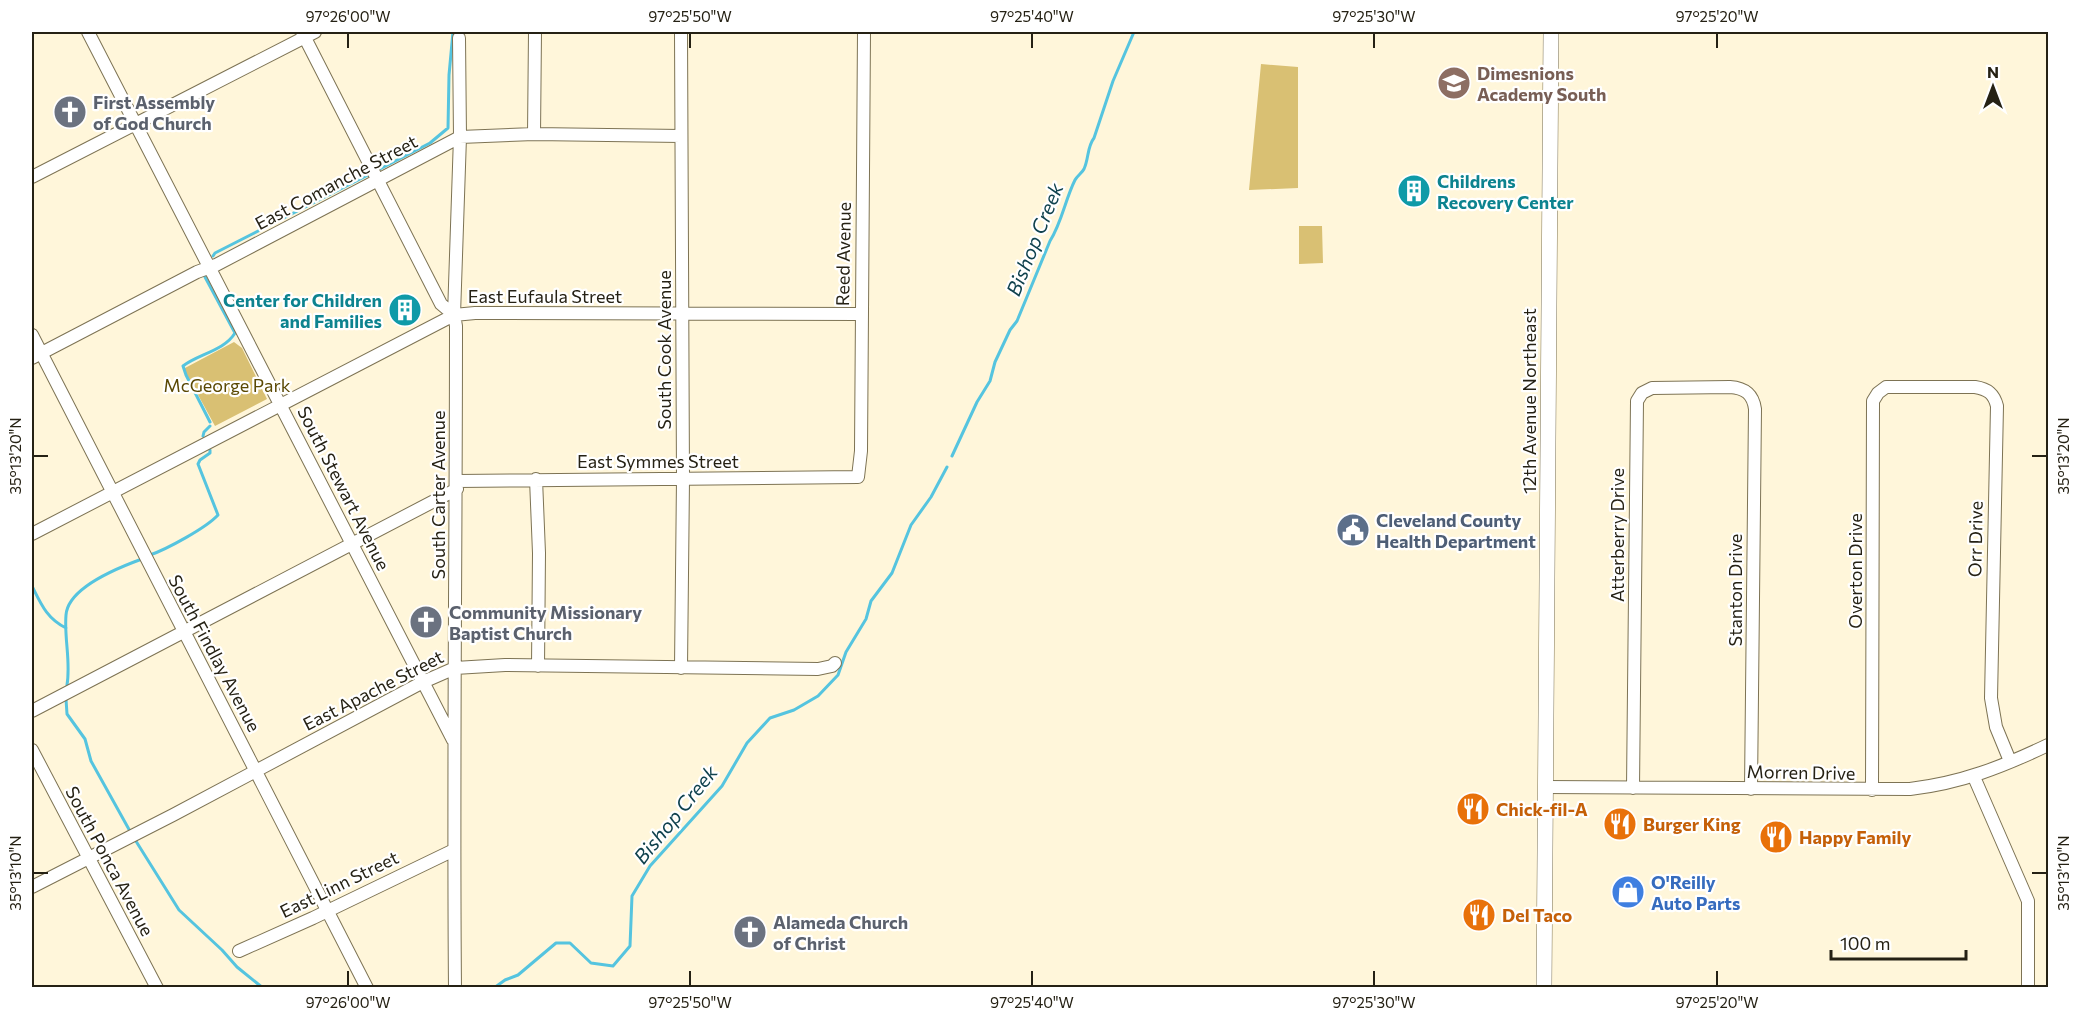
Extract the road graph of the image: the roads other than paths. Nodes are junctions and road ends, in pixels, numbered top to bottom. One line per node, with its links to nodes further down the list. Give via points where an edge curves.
1 (88, 32): 8 (street, South Stewart Avenue)
2 (535, 32): 9 (street)
3 (681, 32): 10 (street, South Cook Avenue)
4 (864, 32): 16 (street, Reed Avenue)
5 (1551, 32): 43 (main road, 12th Avenue Northeast)
6 (307, 33): 8 (street); 13 (street)
7 (459, 38): 11 (street, South Carter Avenue)
8 (135, 123): 12 (street); 14 (street, South Stewart Avenue)
9 (534, 134): 10 (street, East Comanche Street); 11 (street, East Comanche Street)
10 (681, 136): 15 (street, South Cook Avenue)
11 (460, 137): 13 (street, East Comanche Street); 17 (street, South Carter Avenue)
12 (32, 177)
13 (377, 178): 14 (street, East Comanche Street); 17 (street, via 441,304)
14 (210, 267): 19 (street, East Comanche Street); 22 (street, South Stewart Avenue)
15 (683, 314): 16 (street, East Eufaula Street); 17 (street, East Eufaula Street); 25 (street, South Cook Avenue)
16 (861, 314): 23 (street, Reed Avenue)
17 (454, 315): 22 (street, East Eufaula Street); 26 (street, South Carter Avenue)
18 (32, 334): 19 (street, South Findlay Avenue)
19 (36, 356): 27 (street, South Findlay Avenue)
20 (1915, 388): 40 (street, Orr Drive, via 1982,388 1992,394 1997,406 1991,698 1996,727); 46 (street, Overton Drive, via 1886,387 1874,401)
21 (1749, 393): 44 (street, Atterberry Drive, via 1739,388 1660,387 1646,390 1637,401); 45 (street, Stanton Drive, via 1755,409)
22 (280, 404): 27 (street, East Eufaula Street); 29 (street, South Stewart Avenue)
23 (858, 477): 25 (street, East Symmes Street)
24 (536, 479): 25 (street, East Symmes Street); 26 (street, East Symmes Street); 32 (street)
25 (683, 479): 34 (street, South Cook Avenue)
26 (457, 485): 29 (street, East Symmes Street); 33 (street, South Carter Avenue)
27 (112, 493): 28 (street, East Eufaula Street); 30 (street, South Findlay Avenue)
28 (32, 534)
29 (352, 544): 30 (street, East Symmes Street); 35 (street, South Stewart Avenue)
30 (184, 632): 36 (street, East Symmes Street); 41 (street, South Findlay Avenue)
31 (835, 663): 34 (street, East Apache Street, via 818,669)
32 (538, 666): 33 (street, East Apache Street); 34 (street, East Apache Street)
33 (455, 668): 35 (street, East Apache Street); 37 (street, South Carter Avenue)
34 (681, 668)
35 (423, 682): 37 (street, South Stewart Avenue); 41 (street, East Apache Street)
36 (32, 711)
37 (453, 742): 47 (street, South Carter Avenue)
38 (2049, 745): 40 (street, Morren Drive)
39 (32, 750): 48 (street, South Ponca Avenue)
40 (2010, 761): 42 (street, Morren Drive)
41 (256, 770): 48 (street, East Apache Street); 50 (street, South Findlay Avenue)
42 (1974, 777): 46 (street, Morren Drive, via 1929,787); 56 (street, via 2028,901)
43 (1545, 787): 44 (street, Morren Drive); 55 (main road, 12th Avenue Northeast)
44 (1633, 788): 45 (street, Morren Drive)
45 (1751, 789): 46 (street, Morren Drive)
46 (1872, 790)
47 (454, 850): 50 (street, East Linn Street); 54 (street, South Carter Avenue)
48 (87, 858): 49 (street, East Apache Street); 52 (street, South Ponca Avenue)
49 (32, 887)
50 (328, 910): 51 (street, East Linn Street); 53 (street, South Findlay Avenue)
51 (239, 951)
52 (157, 987)
53 (367, 987)
54 (456, 987)
55 (1544, 987)
56 (2028, 987)

